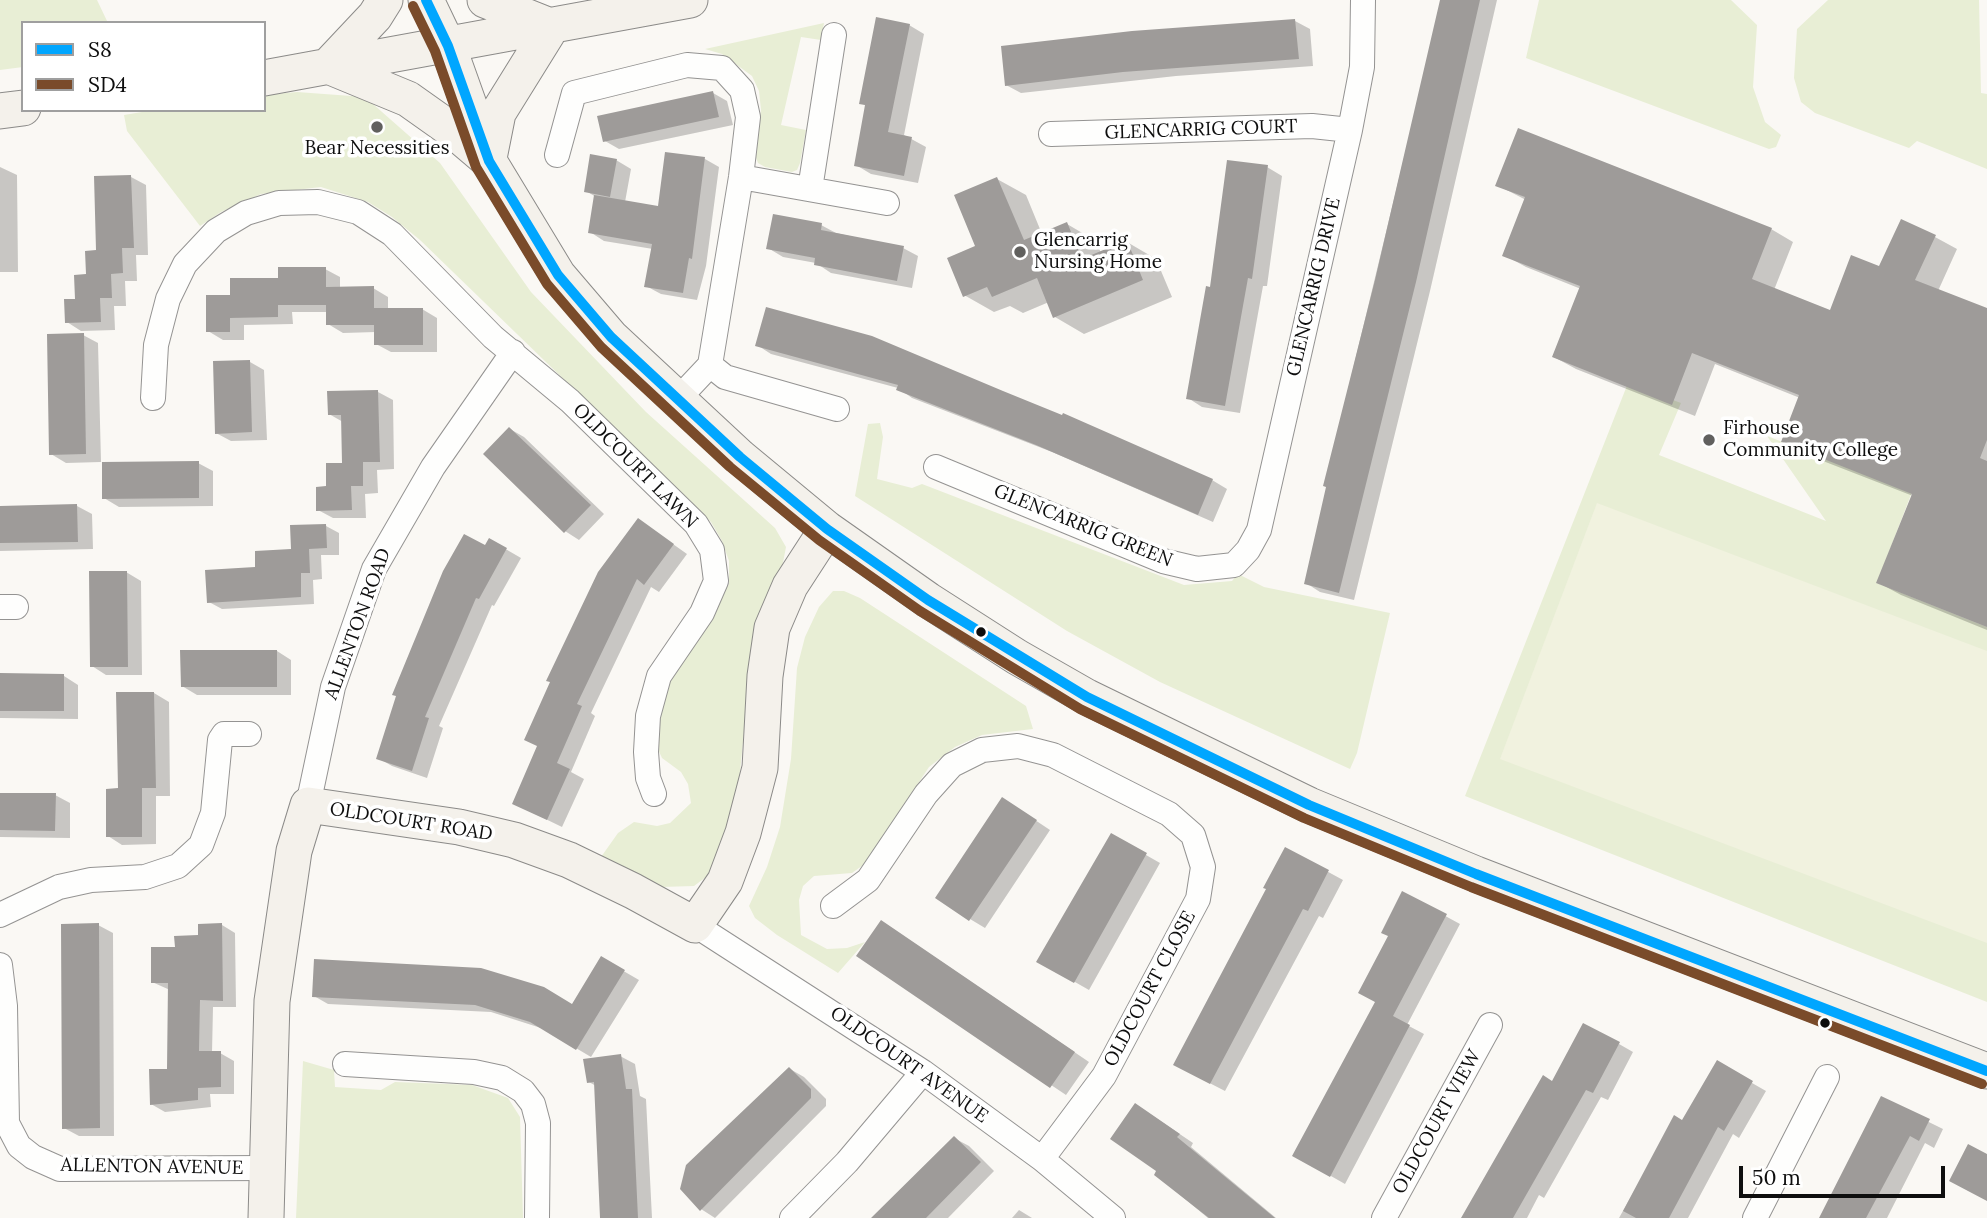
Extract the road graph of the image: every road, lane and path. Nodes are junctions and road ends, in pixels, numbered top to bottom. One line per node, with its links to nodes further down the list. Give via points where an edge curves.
1 (385, 0): 9 (main road)
2 (426, 0): 8 (main road)
3 (485, 0): 6 (main road)
4 (690, 0): 6 (main road)
5 (1363, 0): 13 (street, GLENCARRIG DRIVE, via 1362,67)
6 (552, 26): 8 (main road); 16 (main road, via 498,113)
7 (834, 35): 18 (street)
8 (448, 46): 9 (main road); 16 (main road)
9 (328, 66): 10 (main road); 16 (main road, via 408,99)
10 (266, 78)
11 (21, 108): 12 (main road)
12 (0, 111)
13 (1350, 130): 14 (street, GLENCARRIG COURT, via 1312,126); 27 (street, GLENCARRIG DRIVE, via 1259,530)
14 (1051, 134)
15 (557, 155): 17 (street, via 574,93 687,65 722,68 742,90 748,117)
16 (489, 161): 23 (main road, via 558,275 611,337)
17 (741, 177): 18 (street); 21 (street)
18 (810, 189): 19 (street)
19 (887, 203)
20 (513, 352): 22 (street, OLDCOURT LAWN, via 392,234 358,212 318,202 279,203 246,213 215,231 185,264 156,345); 29 (street, OLDCOURT LAWN, via 696,524 712,550 716,581 702,613 659,676 648,716 646,752); 30 (street, ALLENTON ROAD, via 433,467 374,569 333,687)
21 (710, 365): 23 (street); 24 (street, via 726,377)
22 (153, 398)
23 (678, 400): 26 (main road)
24 (837, 409)
25 (936, 467): 27 (street, GLENCARRIG GREEN, via 1163,561 1197,569)
26 (827, 529): 33 (main road, via 790,586 772,628 760,768 725,881); 37 (main road, via 1029,664 1156,732 1309,805)
27 (1234, 565)
28 (249, 734): 32 (street, via 224,734 220,740 213,813 201,845 178,866 145,877 59,887)
29 (654, 794)
30 (308, 805): 33 (main road, OLDCOURT ROAD, via 459,827 514,840 569,860); 41 (main road, OLDCOURT ROAD, via 294,851 272,1000)
31 (833, 906): 40 (street, OLDCOURT CLOSE, via 868,880 926,794 952,765 982,750 1018,746 1053,755 1170,814 1193,835 1203,867 1198,899 1104,1076)
32 (0, 915)
33 (695, 925): 38 (street, OLDCOURT AVENUE)
34 (0, 965): 41 (street, ALLENTON AVENUE, via 7,1122 19,1146 33,1157 61,1169)
35 (1490, 1025): 46 (street, OLDCOURT VIEW)
36 (345, 1064): 43 (street, via 474,1072 502,1078 523,1091 533,1104 538,1123)
37 (1987, 1071)
38 (923, 1072): 40 (street, OLDCOURT AVENUE); 44 (street, via 847,1162)
39 (1827, 1077): 47 (street)
40 (1042, 1159): 45 (street, OLDCOURT AVENUE)
41 (265, 1168): 42 (main road, OLDCOURT ROAD)
42 (266, 1218)
43 (537, 1218)
44 (792, 1218)
45 (1113, 1218)
46 (1384, 1218)
47 (1755, 1218)

